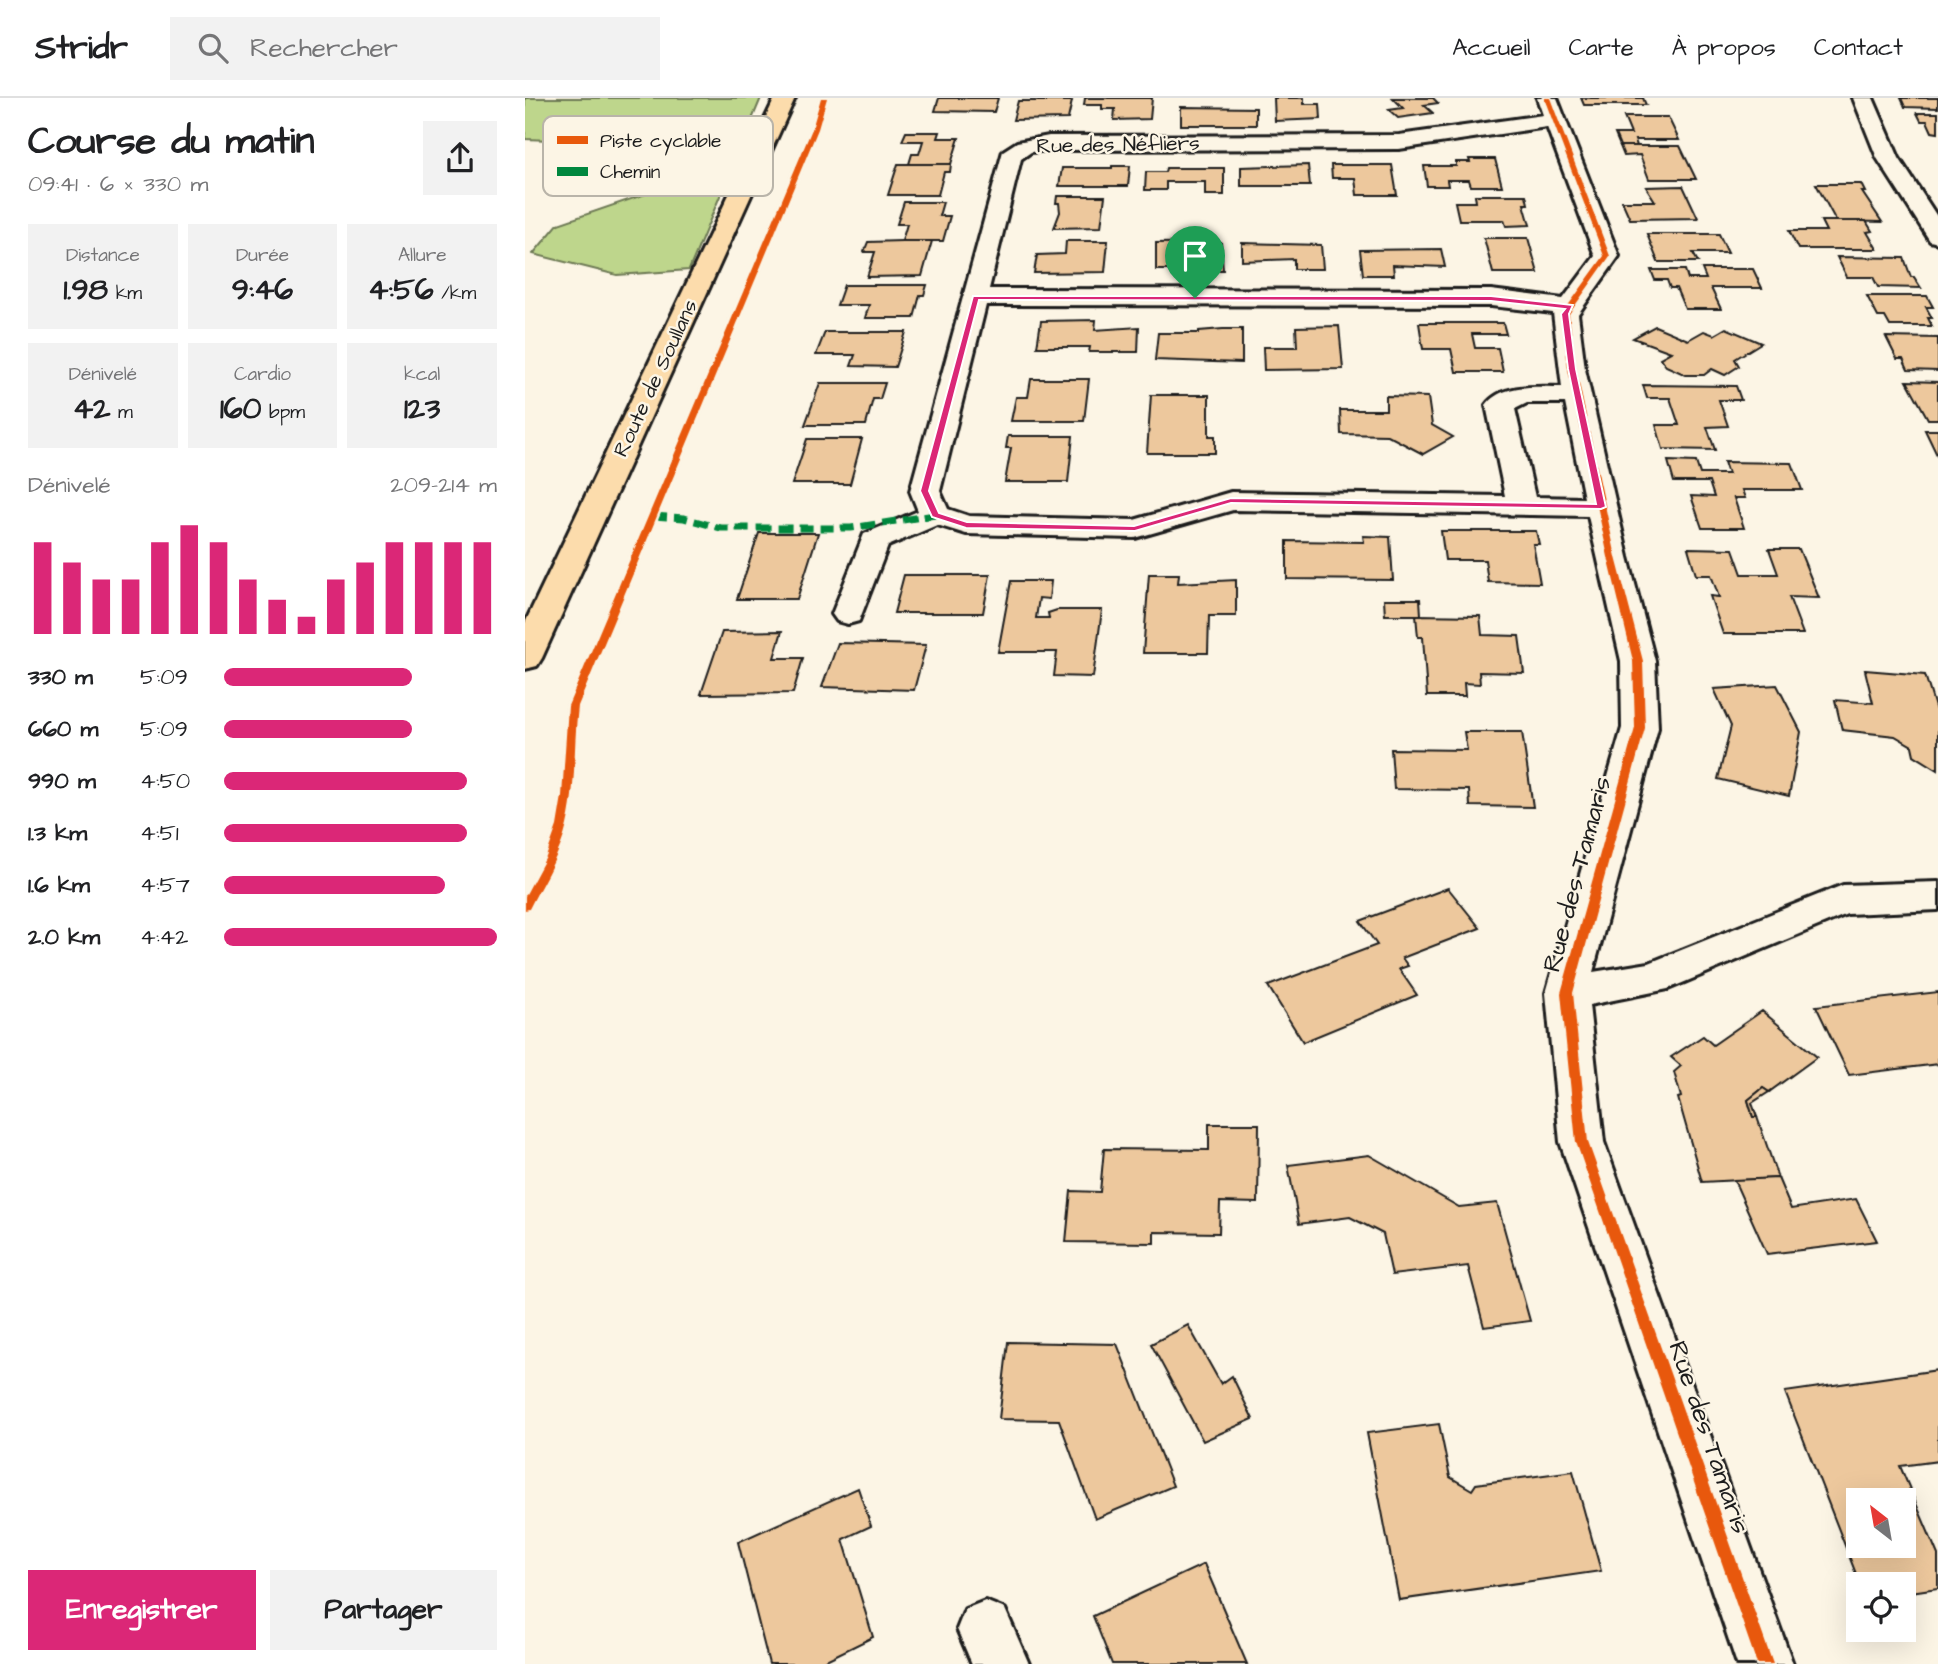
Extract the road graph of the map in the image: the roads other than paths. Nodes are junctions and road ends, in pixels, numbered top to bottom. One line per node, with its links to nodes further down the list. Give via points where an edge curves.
1 (785, 98): 4 (main road, Route de Soullans)
2 (1863, 98): 6 (street, via 1888,158)
3 (1551, 109): 7 (street, Rue des Néfliers, via 1399,142 1049,143 1025,147 1011,156); 8 (street, via 1607,257)
4 (773, 124)
5 (740, 196): 14 (main road, Route de Soullans)
6 (1938, 236)
7 (976, 297): 8 (street, via 1491,298); 12 (street, Rue des Néfliers, via 925,491)
8 (1570, 307): 9 (street, Rue des Tamaris, via 1565,314)
9 (1577, 395): 10 (street, via 1523,395 1500,405); 11 (street, Rue des Tamaris)
10 (1523, 504): 11 (street); 12 (street, via 1231,500 1135,529 966,525)
11 (1601, 507): 16 (street, Rue des Tamaris, via 1638,661 1640,729)
12 (935, 515): 13 (street, via 875,541)
13 (848, 614)
14 (525, 658)
15 (1935, 896): 16 (street, via 1843,900 1654,978)
16 (1567, 993): 17 (street, Rue des Tamaris, via 1582,1142)
17 (1765, 1664)

